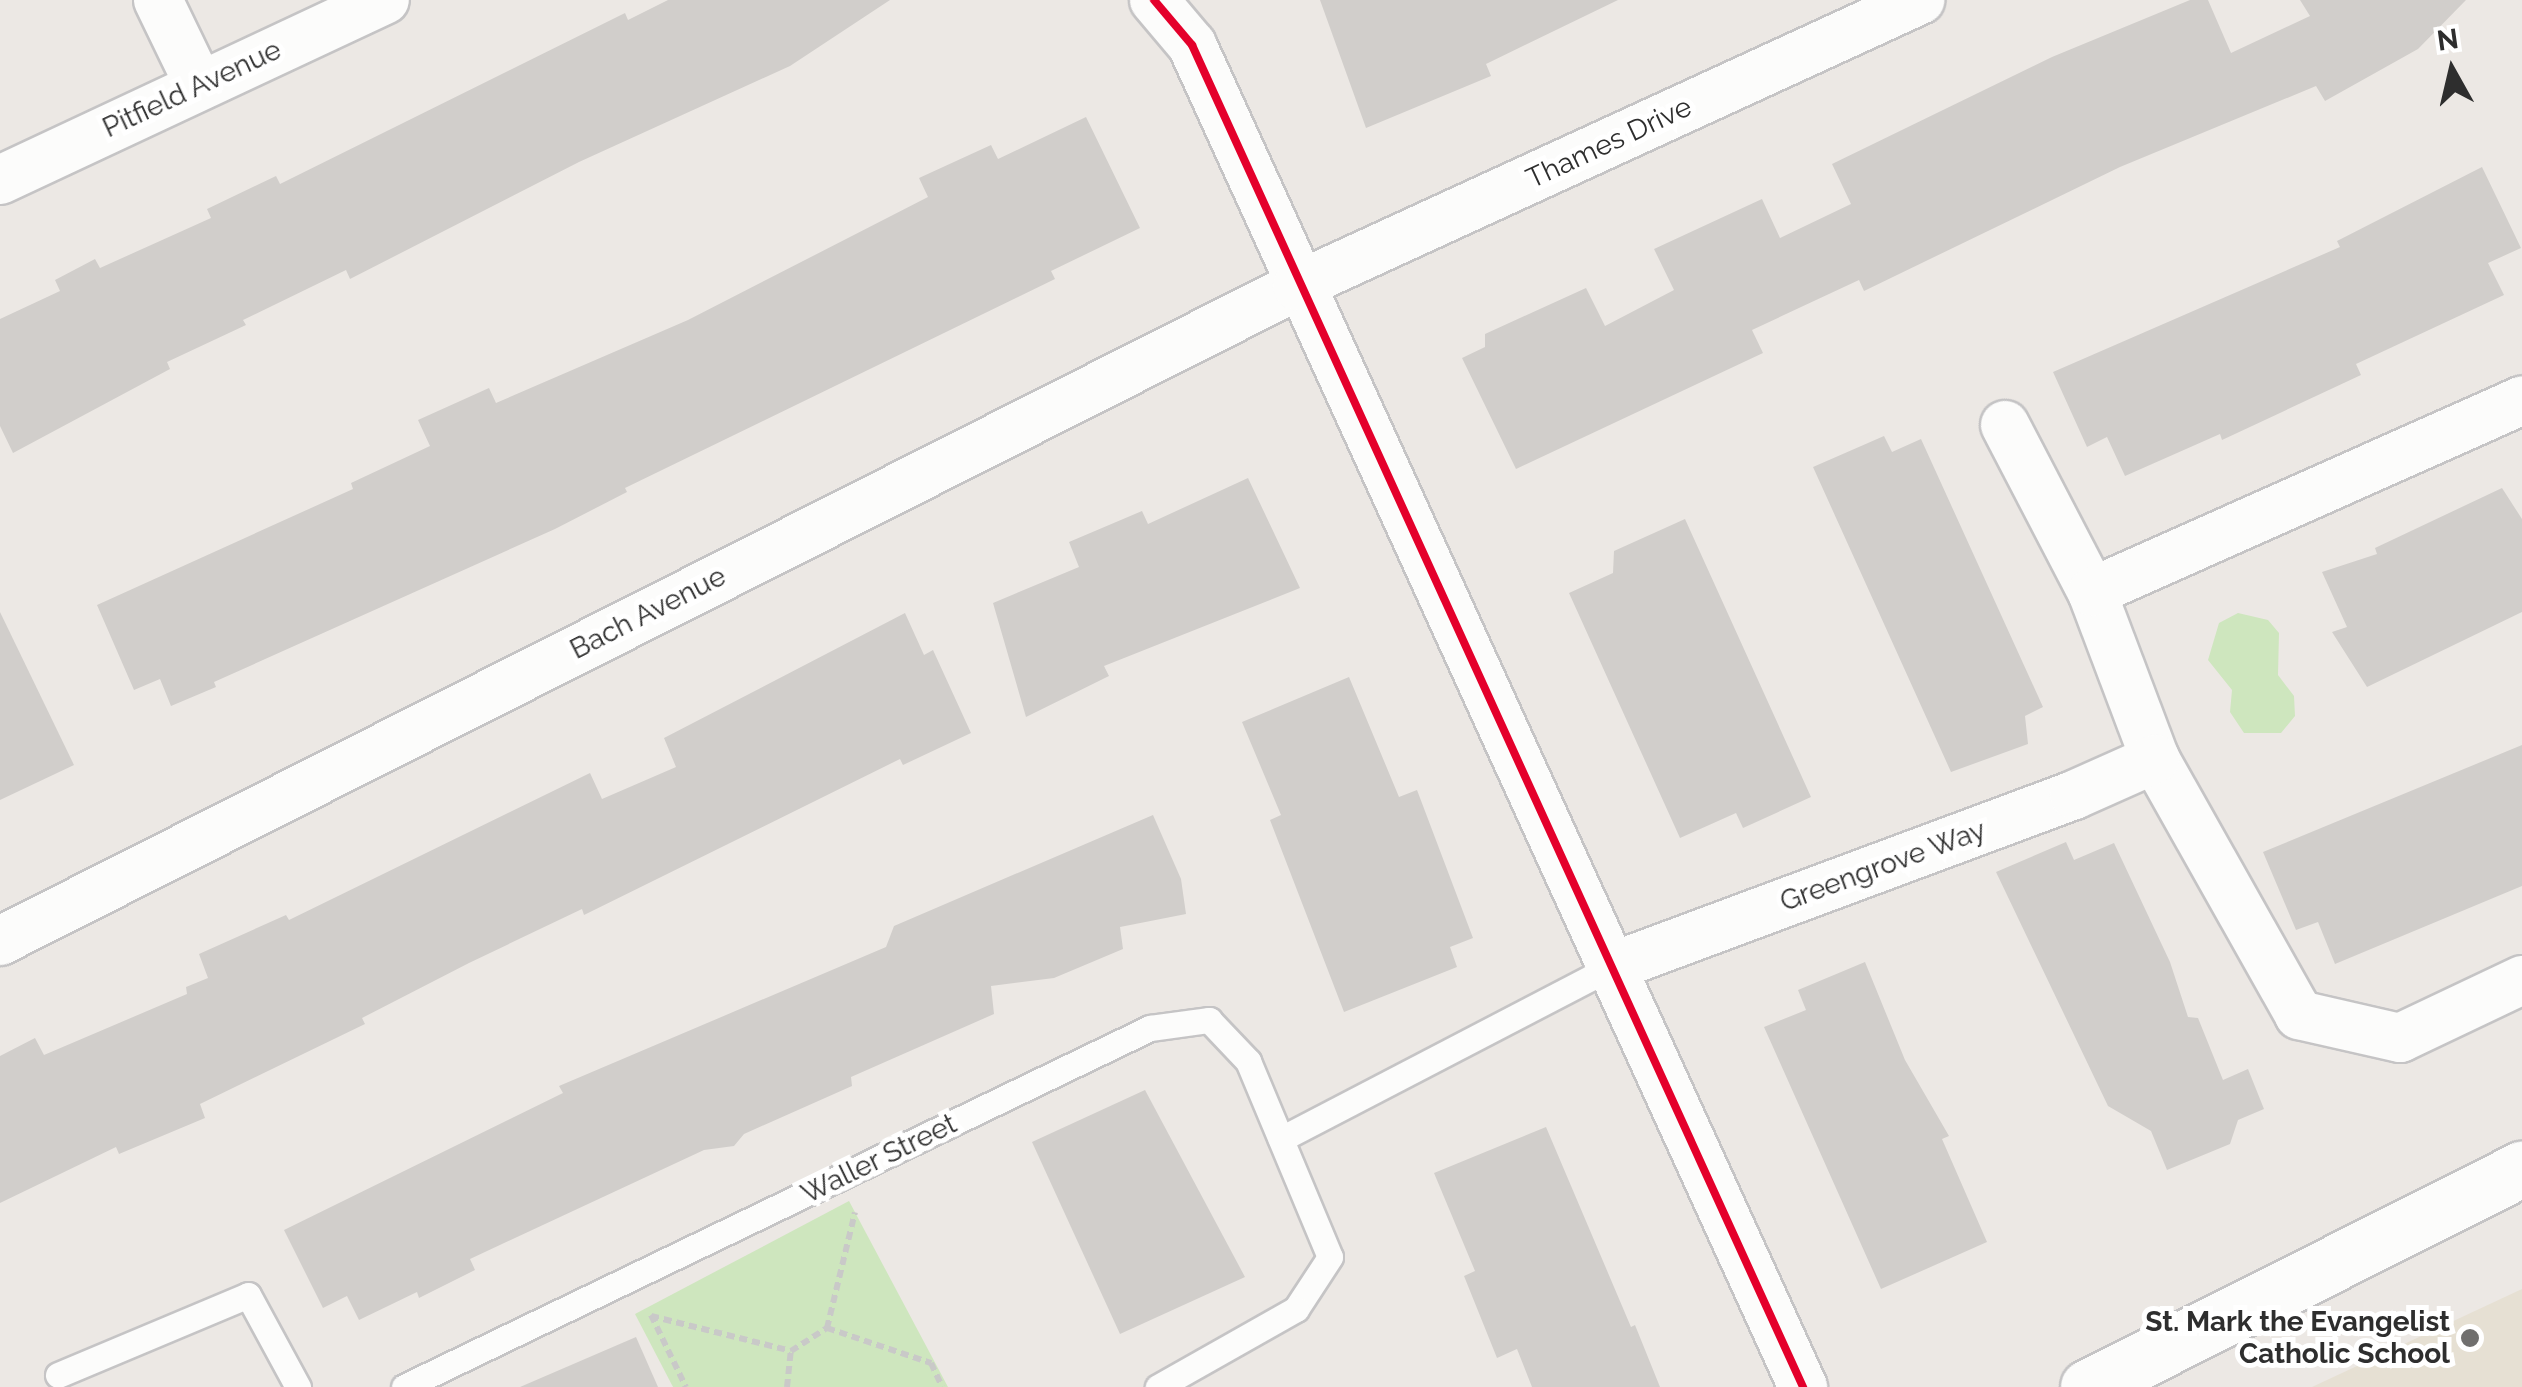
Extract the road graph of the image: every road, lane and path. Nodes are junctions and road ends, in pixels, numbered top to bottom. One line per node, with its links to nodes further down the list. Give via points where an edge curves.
1 (158, 0): 5 (street)
2 (385, 0): 5 (street, Pitfield Avenue)
3 (1154, 0): 7 (street, via 1192,45)
4 (1920, 0): 7 (street, Thames Drive)
5 (198, 85): 6 (street, Pitfield Avenue)
6 (0, 180)
7 (1297, 286): 12 (street, Bach Avenue); 13 (street)
8 (2522, 401): 10 (street)
9 (2005, 425): 10 (street)
10 (2092, 592): 11 (street)
11 (2154, 759): 13 (street, Greengrove Way); 14 (street, via 2299,1014 2400,1038)
12 (0, 941)
13 (1609, 968): 15 (lane); 29 (street)
14 (2522, 980)
15 (1281, 1138): 16 (lane, Waller Street, via 1248,1061 1209,1020 1150,1028); 28 (lane, Waller Street, via 1330,1257 1296,1309)
16 (867, 1165): 18 (lane, Waller Street); 20 (path)
17 (2522, 1169): 30 (street)
18 (632, 1278): 19 (path); 23 (lane, Waller Street)
19 (651, 1316): 21 (path); 25 (path)
20 (828, 1328): 21 (path); 27 (path, via 931,1362)
21 (791, 1351): 26 (path)
22 (58, 1376): 24 (lane, via 248,1295)
23 (421, 1384)
24 (298, 1387)
25 (686, 1387)
26 (787, 1387)
27 (942, 1387)
28 (1158, 1387)
29 (1803, 1387)
30 (2088, 1387)

